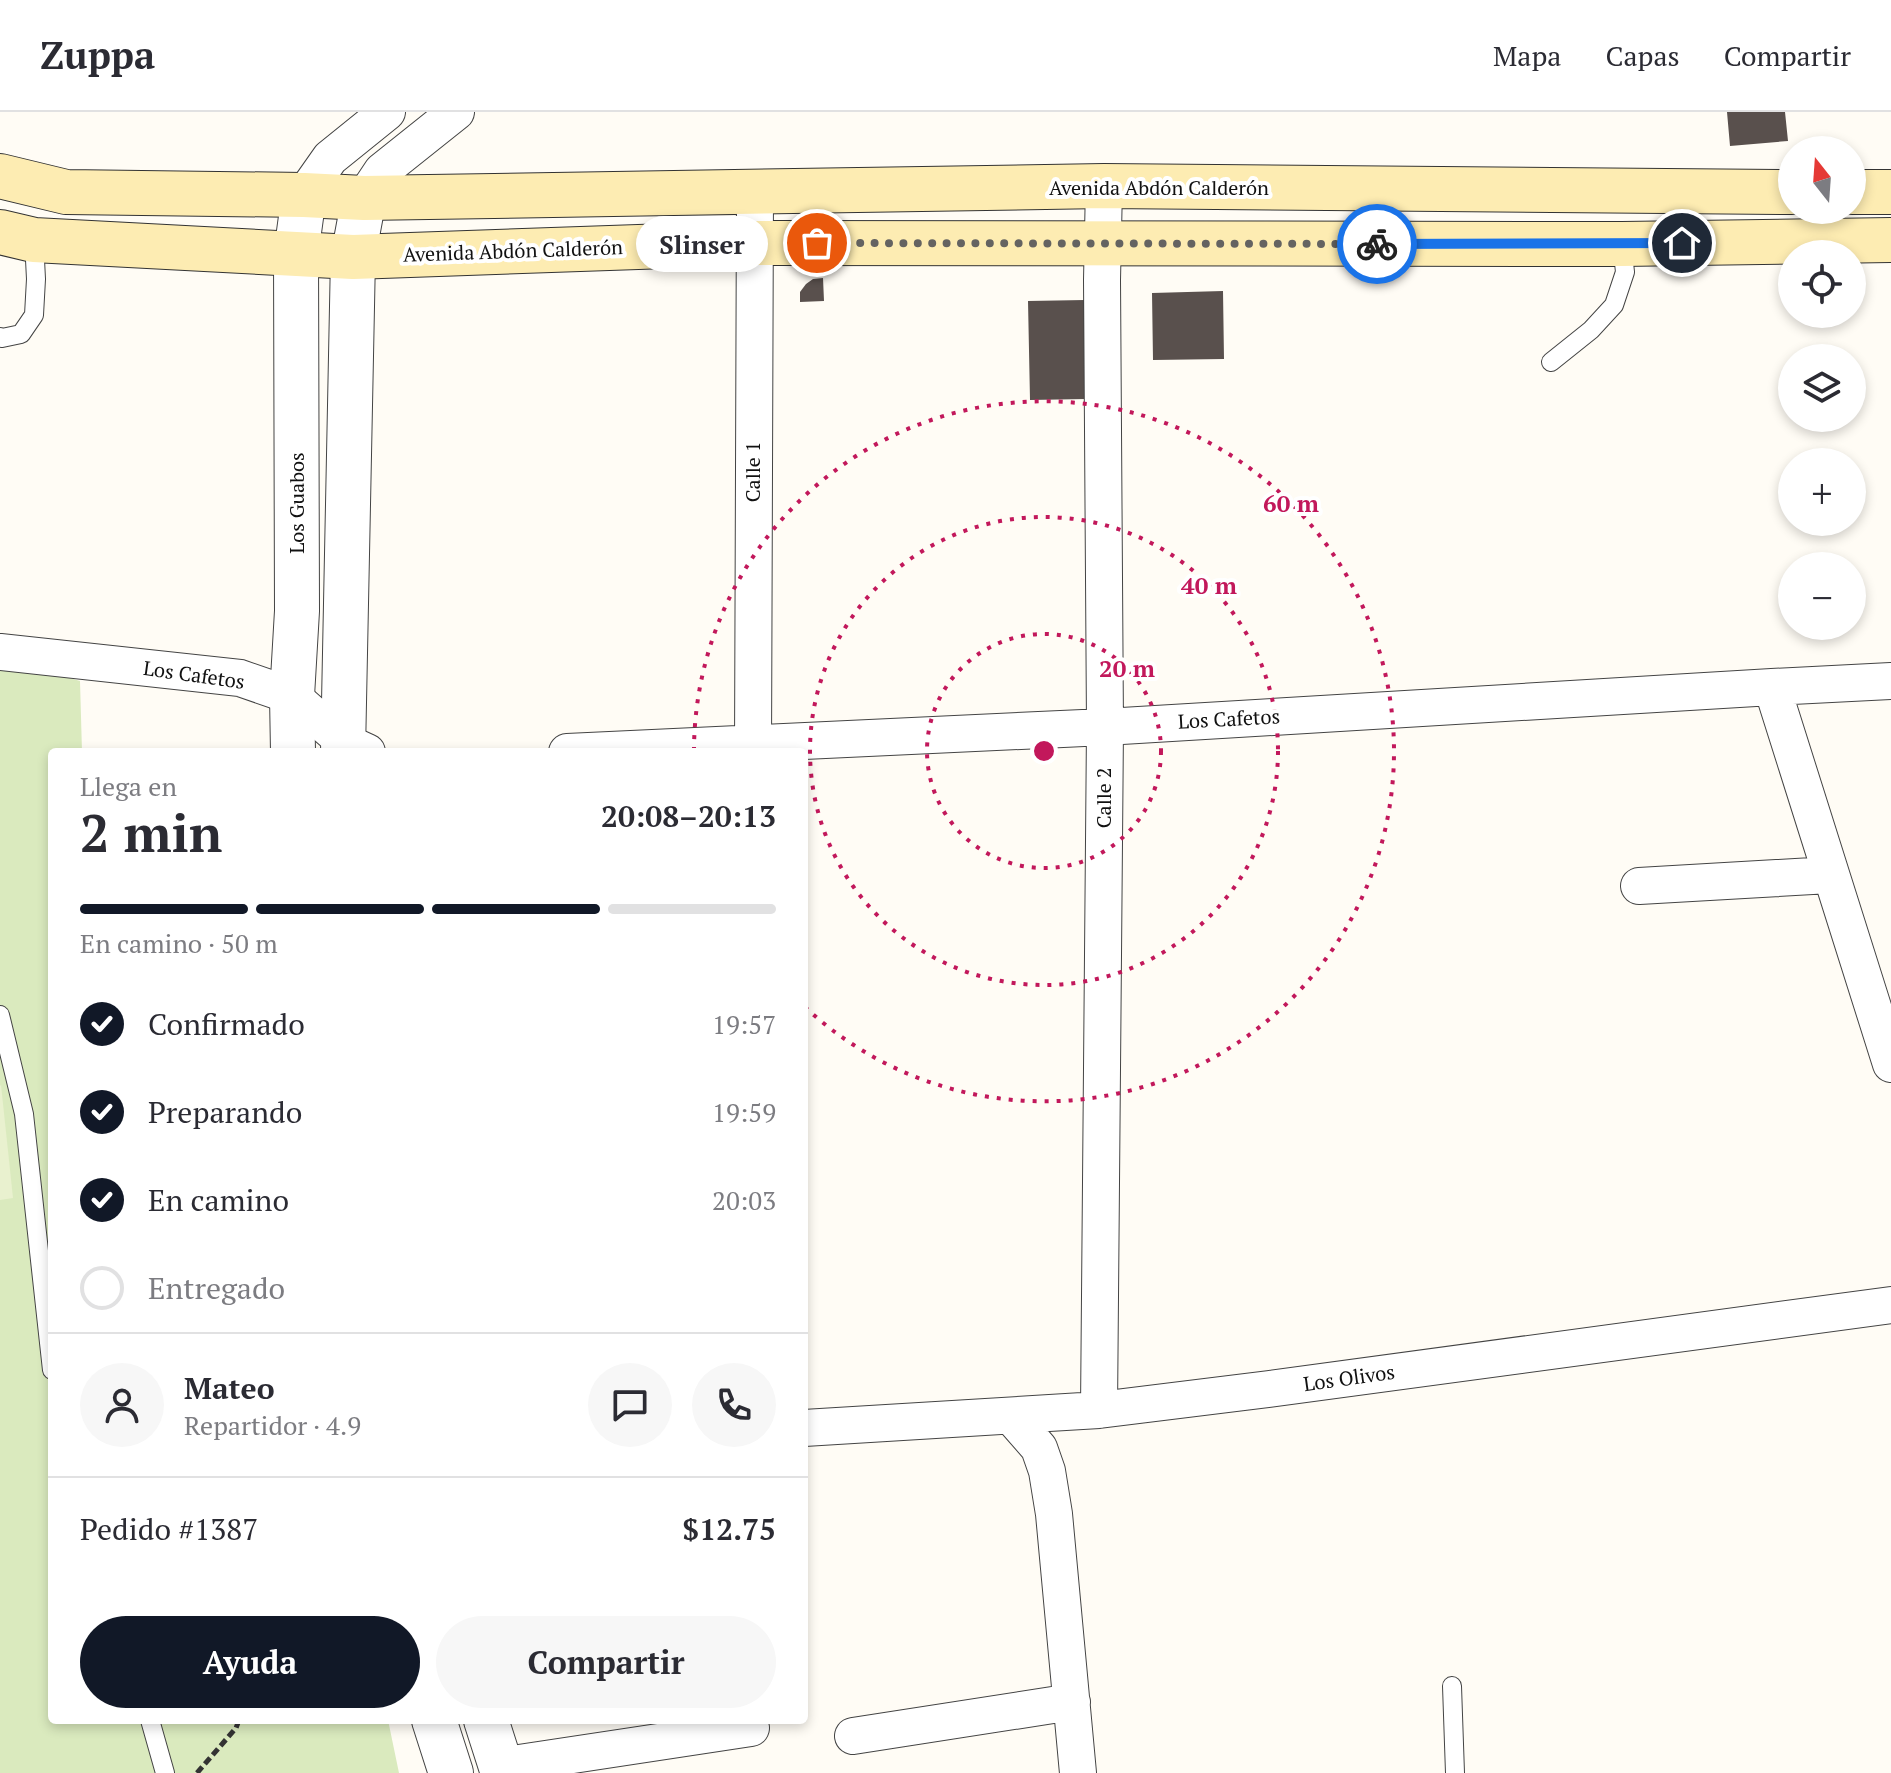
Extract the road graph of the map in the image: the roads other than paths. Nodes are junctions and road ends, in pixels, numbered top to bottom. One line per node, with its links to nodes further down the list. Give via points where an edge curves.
1 (387, 112): 9 (street, via 330,158)
2 (456, 112): 10 (street, via 382,171)
3 (0, 176): 9 (main road, Avenida Abdón Calderón, via 66,192)
4 (1104, 186): 5 (main road, Avenida Abdón Calderón); 6 (main road, Avenida Abdón Calderón); 14 (street, Calle 2)
5 (755, 191): 10 (main road, Avenida Abdón Calderón); 13 (street, Calle 1)
6 (1778, 192)
7 (1866, 192): 8 (main road)
8 (1891, 192)
9 (304, 195): 10 (main road, Avenida Abdón Calderón); 16 (street, Los Guabos)
10 (364, 198): 17 (street)
11 (17, 236): 16 (main road, Avenida Abdón Calderón); 18 (lane, via 36,279 34,315 21,334)
12 (1891, 240): 15 (main road, Avenida Abdón Calderón)
13 (754, 243): 14 (main road, Avenida Abdón Calderón); 17 (main road, Avenida Abdón Calderón); 25 (street, Calle 1)
14 (1103, 243): 15 (main road, Avenida Abdón Calderón); 24 (street, Calle 2)
15 (1622, 244): 19 (lane, via 1625,272 1614,305)
16 (296, 254): 17 (main road, Avenida Abdón Calderón); 23 (street, Los Guabos, via 297,611)
17 (353, 257): 27 (street)
18 (0, 337)
19 (1551, 362)
20 (0, 652): 23 (street, Los Cafetos, via 240,678)
21 (1891, 681): 22 (street, Los Cafetos)
22 (1772, 687): 24 (street, Los Cafetos); 29 (street)
23 (292, 696): 26 (street, Los Guabos); 27 (street, Los Cafetos)
24 (1105, 727): 25 (street, Los Cafetos); 35 (street, Calle 2)
25 (753, 747): 28 (street, Los Cafetos)
26 (293, 748)
27 (351, 748)
28 (716, 748)
29 (1830, 875): 30 (street); 32 (street)
30 (1639, 886)
31 (0, 1015): 34 (lane, via 24,1114)
32 (1891, 1064)
33 (1891, 1305): 35 (street, Los Olivos)
34 (48, 1333)
35 (1099, 1410): 36 (street, Los Olivos)
36 (1011, 1416): 37 (street, Los Olivos); 39 (street, via 1039,1448 1047,1471)
37 (808, 1428)
38 (1452, 1686): 49 (lane)
39 (1072, 1702): 44 (street); 48 (street)
40 (151, 1724): 46 (lane)
41 (435, 1724): 47 (street)
42 (487, 1724): 45 (street)
43 (751, 1728): 45 (street)
44 (853, 1736)
45 (502, 1769)
46 (165, 1773)
47 (451, 1773)
48 (1078, 1773)
49 (1455, 1773)

